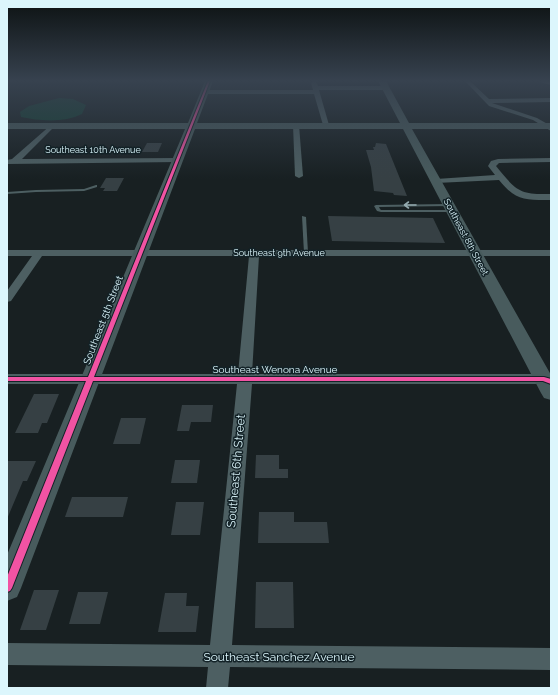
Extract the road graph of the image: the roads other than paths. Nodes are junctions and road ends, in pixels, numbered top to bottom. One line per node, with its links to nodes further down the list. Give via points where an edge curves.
1 (197, 113): 5 (street, Southeast 5th Street)
2 (322, 113): 7 (street)
3 (399, 113): 10 (street, Southeast 8th Street)
4 (516, 113): 11 (street)
5 (192, 125): 6 (street); 9 (street); 12 (street, Southeast 5th Street)
6 (296, 125): 7 (street); 16 (street)
7 (326, 125): 10 (street)
8 (7, 126): 9 (street)
9 (52, 126): 14 (street)
10 (406, 126): 11 (street); 18 (street, Southeast 8th Street)
11 (550, 127)
12 (178, 160): 14 (street, Southeast 10th Avenue); 26 (street, Southeast 5th Street)
13 (551, 160): 17 (street, via 498,161 492,166)
14 (11, 162): 15 (street)
15 (7, 169)
16 (299, 176)
17 (501, 177): 18 (street); 21 (street, via 519,194)
18 (436, 181): 22 (street, Southeast 8th Street)
19 (96, 186): 20 (lane, via 84,190)
20 (7, 193)
21 (551, 197)
22 (450, 208): 22 (lane, one-way to 22, via 376,206 381,211); 29 (street, Southeast 8th Street)
23 (304, 217): 28 (lane)
24 (7, 253): 25 (street, Southeast 9th Avenue)
25 (39, 253): 26 (street, Southeast 9th Avenue); 31 (street)
26 (140, 253): 27 (street, Southeast 9th Avenue); 34 (street, Southeast 5th Street)
27 (254, 253): 28 (street, Southeast 9th Avenue); 32 (street, Southeast 6th Street)
28 (306, 253): 29 (street, Southeast 9th Avenue)
29 (474, 253): 30 (street, Southeast 9th Avenue); 35 (street, Southeast 8th Street)
30 (551, 253)
31 (7, 299)
32 (244, 378): 34 (street, Southeast Wenona Avenue); 35 (street, Southeast Wenona Avenue); 38 (street, Southeast 6th Street)
33 (7, 379): 34 (street, Southeast Wenona Avenue)
34 (90, 379): 36 (street, Southeast 5th Street)
35 (549, 385)
36 (7, 588)
37 (7, 654): 38 (street, Southeast Sanchez Avenue)
38 (219, 657): 39 (street, Southeast Sanchez Avenue); 40 (street, Southeast 6th Street)
39 (551, 659)
40 (217, 688)

